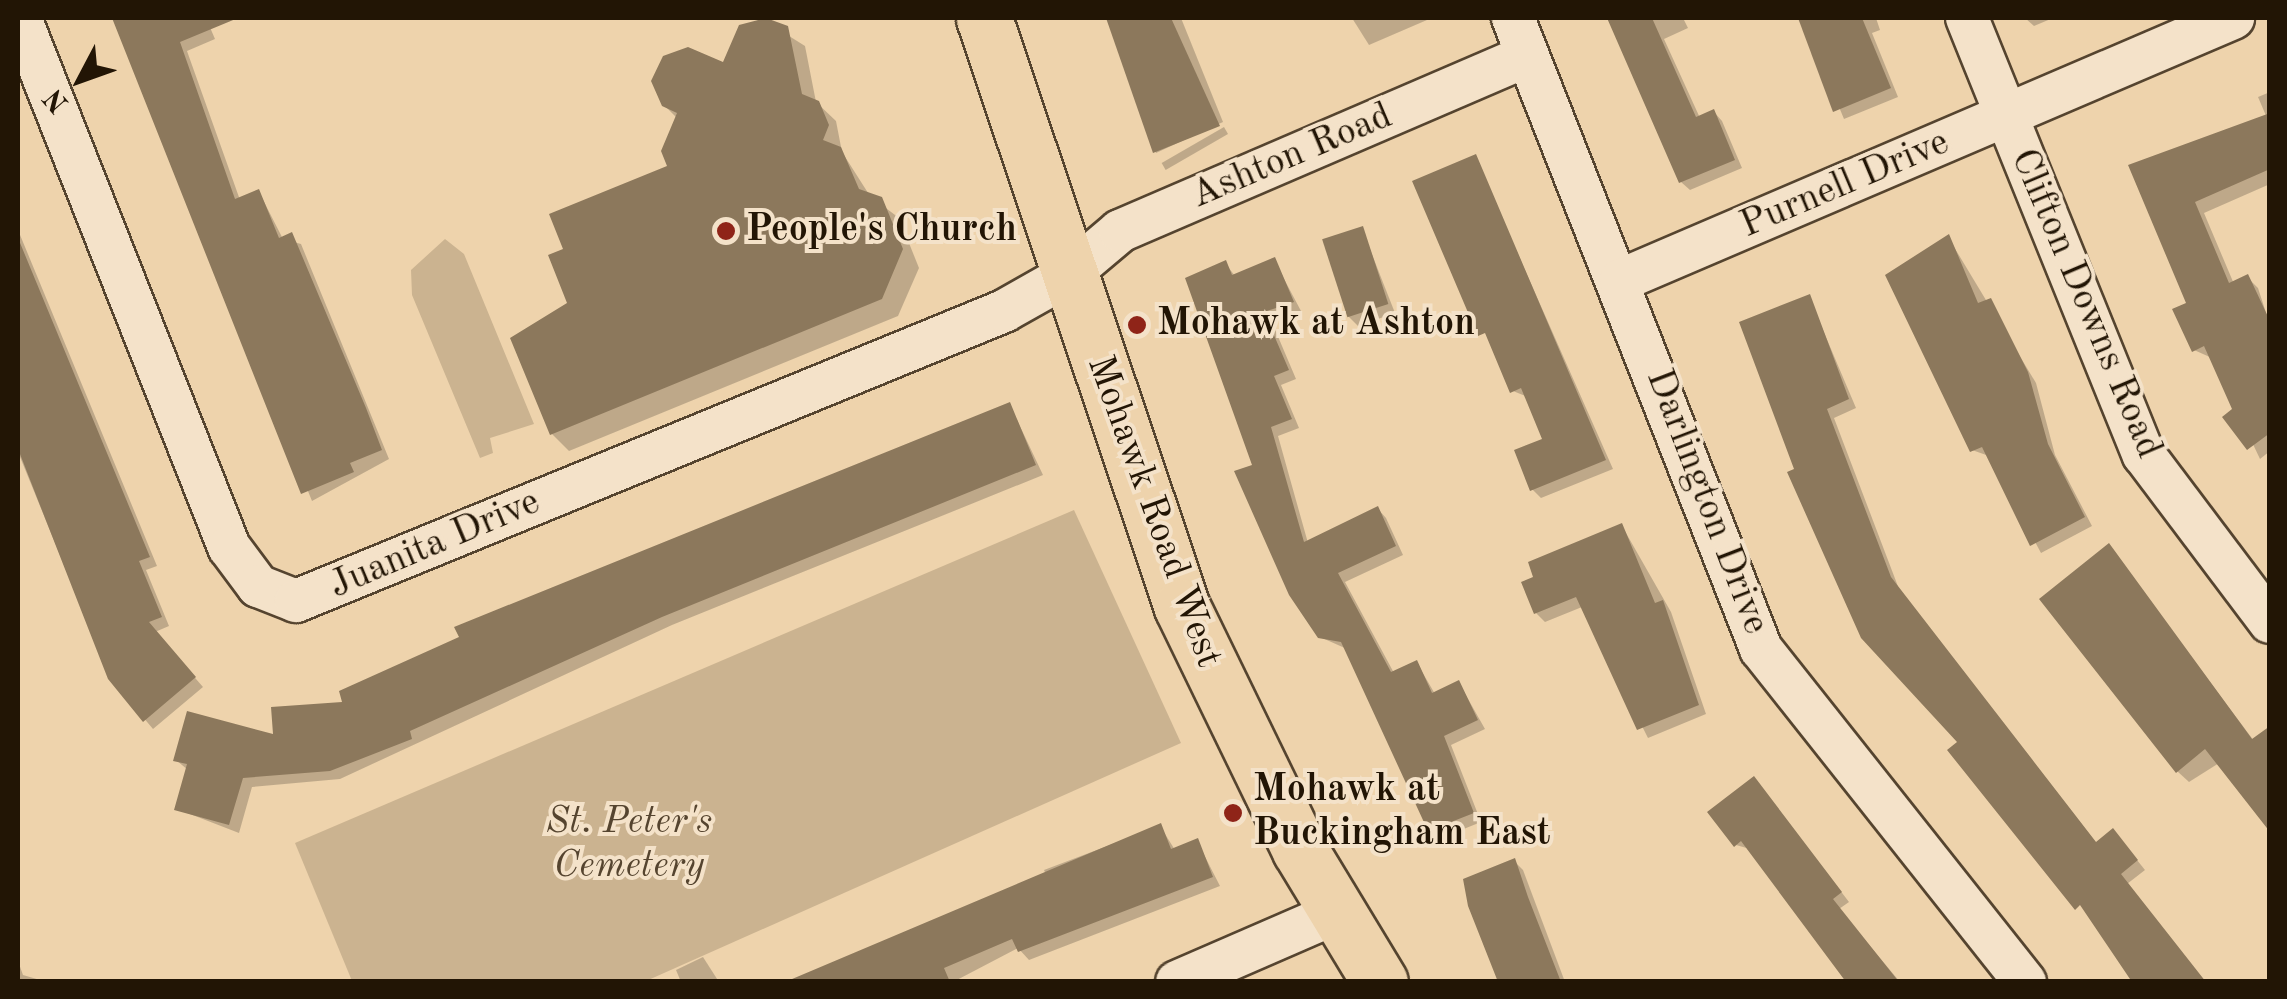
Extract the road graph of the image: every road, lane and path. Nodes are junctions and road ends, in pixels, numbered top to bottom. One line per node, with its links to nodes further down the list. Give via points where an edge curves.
1 (20, 18): 7 (street, Juanita Drive, via 229,547 258,586 296,601 956,332)
2 (984, 18): 7 (main road, Mohawk Road West)
3 (1967, 18): 6 (street, Clifton Downs Road)
4 (2233, 18): 6 (street, Purnell Drive)
5 (1520, 37): 7 (street, Ashton Road, via 1120,230); 8 (street, Darlington Drive)
6 (2006, 116): 8 (street, Purnell Drive); 9 (street, Clifton Downs Road, via 2144,455)
7 (1068, 276): 10 (main road, Mohawk Road West, via 1192,632)
8 (1622, 280): 13 (street, Darlington Drive, via 1761,650)
9 (2262, 596)
10 (1338, 912): 11 (street); 12 (main road, Mohawk Road West)
11 (1177, 982)
12 (1380, 982)
13 (2025, 982)

